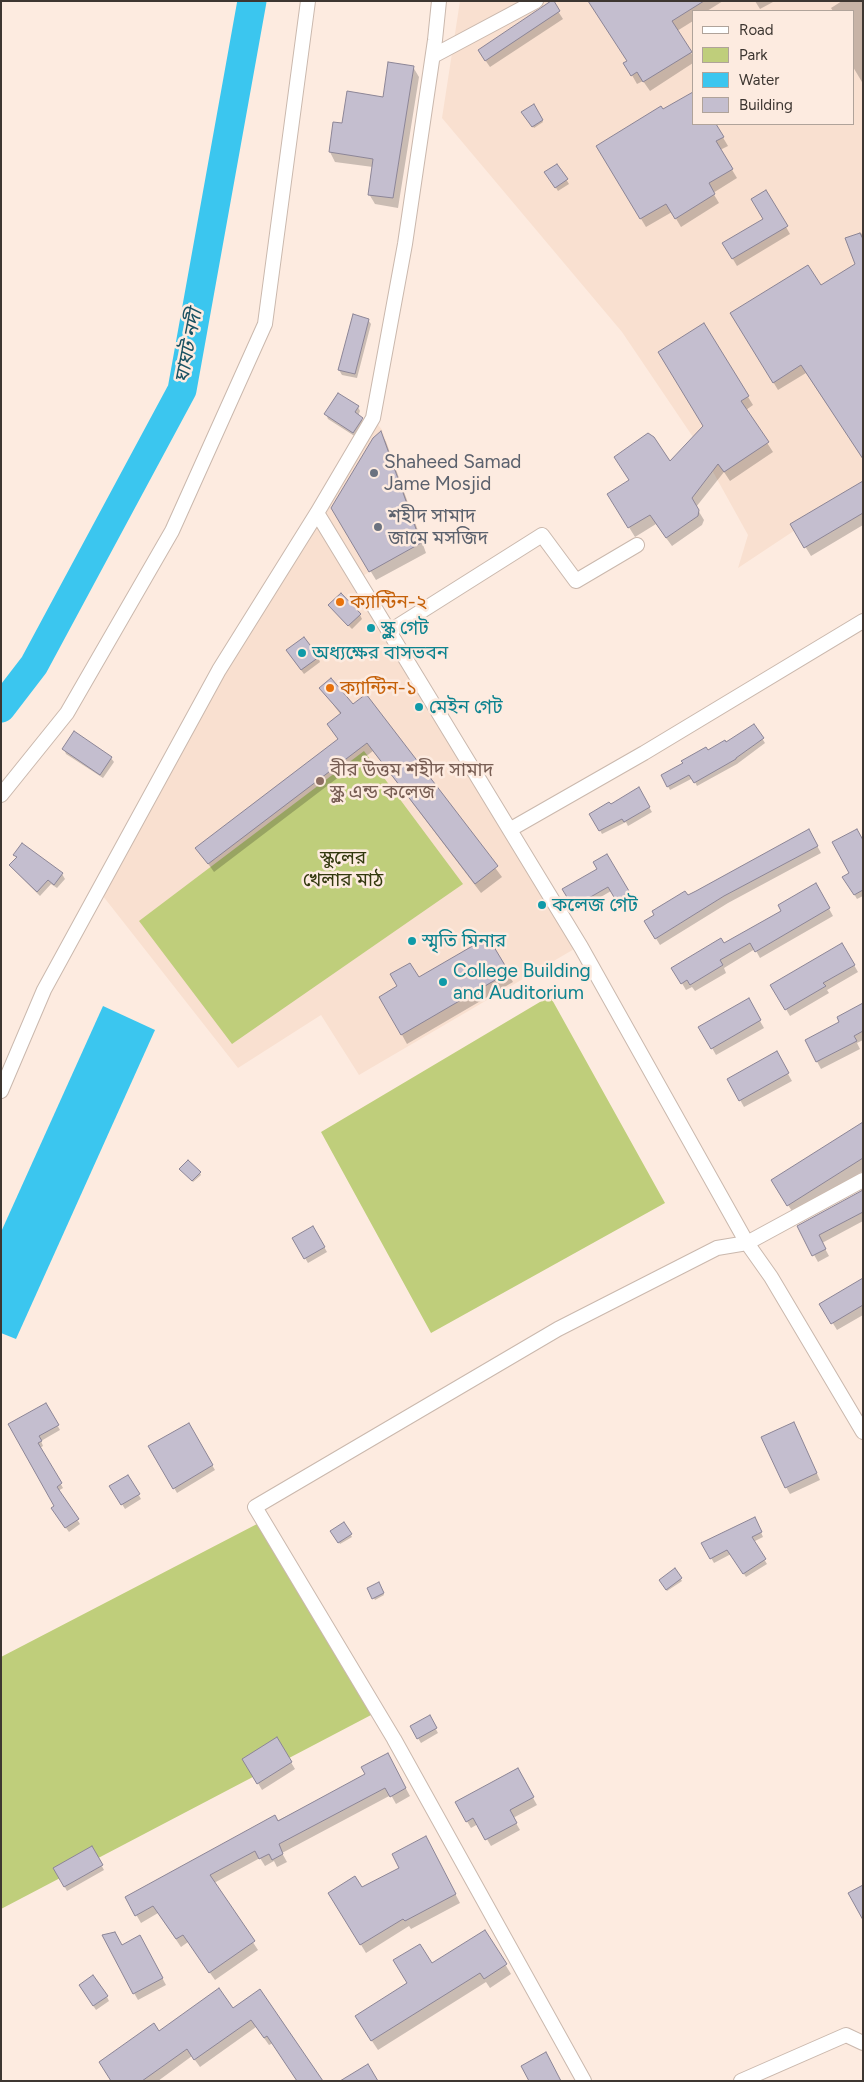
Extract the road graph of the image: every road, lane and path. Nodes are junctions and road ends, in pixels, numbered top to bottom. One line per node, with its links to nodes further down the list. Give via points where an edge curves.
1 (308, 1): 9 (street, via 265,324 172,531 67,713)
2 (439, 1): 4 (street)
3 (536, 1): 4 (street)
4 (433, 56): 5 (street, via 405,244 373,418)
5 (317, 513): 8 (street); 11 (street, via 219,670 44,990)
6 (637, 545): 8 (street, via 576,581 542,535)
7 (863, 621): 10 (street, via 644,753)
8 (390, 631): 10 (street)
9 (1, 795)
10 (510, 829): 13 (street, via 581,947)
11 (1, 1091)
12 (863, 1180): 13 (street)
13 (747, 1243): 14 (street, via 771,1277); 16 (street, via 717,1248 558,1329 255,1507 394,1739)
14 (863, 1432)
15 (863, 2043): 17 (street, via 846,2036)
16 (584, 2081)
17 (741, 2081)

